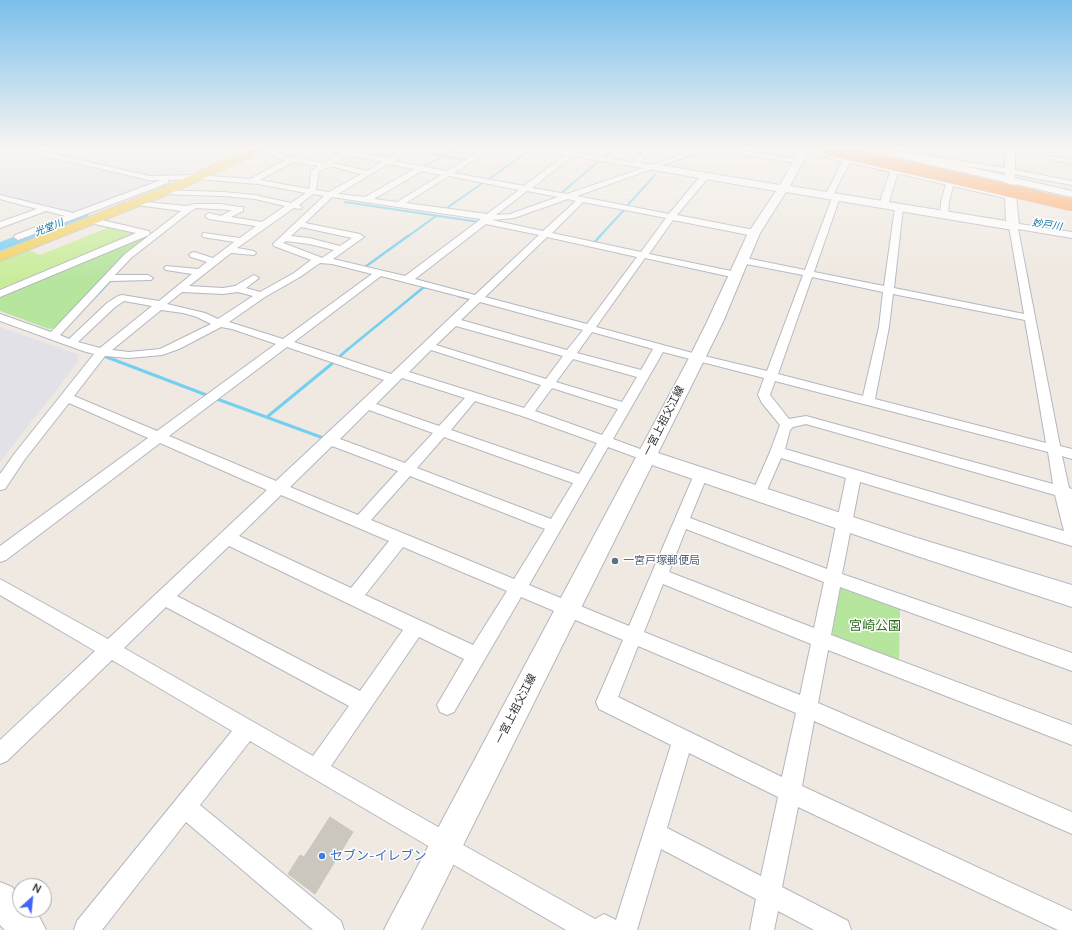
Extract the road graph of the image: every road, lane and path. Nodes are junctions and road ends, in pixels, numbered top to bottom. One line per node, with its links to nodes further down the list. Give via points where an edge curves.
1 (140, 192): 45 (street)
2 (154, 192): 45 (main road)
3 (162, 192): 32 (main road)
4 (175, 192): 35 (street, via 255,197)
5 (310, 192): 35 (street)
6 (323, 192): 25 (street)
7 (335, 192): 25 (street)
8 (379, 192): 30 (street)
9 (421, 192): 33 (street)
10 (521, 192): 48 (street)
11 (543, 192): 29 (street)
12 (586, 192): 29 (street)
13 (691, 192): 44 (street)
14 (781, 192): 54 (main road, 一宮上祖父江線)
15 (804, 192): 28 (main road)
16 (833, 192): 28 (street)
17 (887, 192): 34 (street)
18 (948, 192): 42 (street)
19 (993, 192): 26 (main road)
20 (1010, 192): 26 (main road)
21 (1014, 192): 36 (highway, bridge)
22 (1020, 192): 36 (highway, bridge)
23 (1034, 192): 31 (highway, bridge)
24 (1035, 192): 31 (highway)
25 (329, 196): 30 (street); 40 (street)
26 (1010, 196): 41 (street); 52 (main road)
27 (0, 197): 38 (street)
28 (832, 197): 34 (main road); 77 (street)
29 (571, 198): 44 (street); 48 (street, via 511,216); 55 (street)
30 (366, 200): 33 (street)
31 (1072, 200)
32 (136, 203): 39 (street); 45 (main road)
33 (401, 205): 48 (street)
34 (884, 205): 37 (main road)
35 (292, 206): 40 (street); 47 (street)
36 (1072, 206)
37 (899, 208): 42 (main road); 84 (street)
38 (44, 209): 45 (street); 50 (street)
39 (188, 209): 46 (street, via 195,206 220,206 240,209); 57 (street)
40 (317, 209): 49 (street)
41 (1072, 210)
42 (944, 215): 52 (main road)
43 (209, 216): 46 (street)
44 (671, 217): 54 (street); 69 (street)
45 (82, 218): 53 (street); 59 (street); 66 (main road); 70 (main road)
46 (223, 218): 51 (street)
47 (273, 218): 49 (street); 51 (street)
48 (485, 219): 55 (street); 81 (street)
49 (301, 223): 60 (street); 64 (street, via 360,237)
50 (0, 225)
51 (263, 225): 61 (street)
52 (1013, 226): 56 (street); 92 (street)
53 (144, 233): 57 (street); 85 (street)
54 (754, 233): 74 (main road, 一宮上祖父江線)
55 (546, 234): 69 (street); 88 (street)
56 (1072, 235)
57 (156, 236): 62 (street)
58 (206, 236): 61 (street)
59 (18, 237)
60 (284, 238): 64 (street); 71 (street, via 277,244)
61 (241, 241): 65 (street)
62 (141, 247): 63 (street); 78 (street, via 128,256)
63 (157, 249)
64 (341, 249): 71 (street)
65 (230, 250): 67 (street); 72 (street)
66 (0, 252)
67 (251, 253)
68 (194, 255): 72 (street)
69 (643, 255): 74 (street); 95 (street)
70 (0, 257)
71 (321, 260): 76 (street); 86 (street)
72 (214, 261): 75 (street)
73 (169, 268): 75 (street)
74 (738, 268): 77 (street); 103 (main road, 一宮上祖父江線)
75 (200, 272): 83 (street)
76 (379, 273): 81 (street); 98 (street)
77 (808, 274): 84 (street); 106 (street)
78 (108, 278): 79 (street); 87 (street)
79 (148, 278)
80 (254, 278): 82 (street)
81 (407, 280): 88 (street)
82 (238, 288): 83 (street, via 223,291); 86 (street)
83 (181, 289): 90 (street)
84 (889, 290): 92 (street); 110 (street)
85 (0, 294)
86 (261, 295): 94 (street)
87 (90, 298): 89 (street); 96 (street)
88 (478, 299): 93 (street); 95 (street)
89 (111, 305): 90 (street, via 122,298); 97 (street)
90 (159, 305): 94 (street, via 184,310); 101 (street)
91 (0, 317): 96 (street)
92 (1030, 318): 119 (street)
93 (455, 322): 99 (street); 102 (street)
94 (220, 324): 98 (street, via 234,326); 101 (street, via 192,340 162,352)
95 (588, 329): 100 (street); 102 (street)
96 (53, 336): 97 (street)
97 (71, 343): 101 (street)
98 (285, 343): 105 (street); 116 (street)
99 (428, 346): 105 (street); 107 (street)
100 (660, 347): 103 (street); 104 (street)
101 (102, 352): 109 (street)
102 (570, 354): 104 (street); 107 (street)
103 (697, 358): 106 (street); 122 (main road, 一宮上祖父江線)
104 (644, 375): 112 (street)
105 (397, 376): 108 (street); 111 (street)
106 (772, 376): 110 (street); 114 (street, via 764,395)
107 (549, 384): 112 (street); 113 (street)
108 (473, 396): 113 (street); 115 (street)
109 (66, 397): 116 (street); 127 (street)
110 (868, 402): 119 (street)
111 (367, 405): 115 (street); 117 (street)
112 (625, 407): 118 (street)
113 (527, 413): 118 (street)
114 (787, 426): 120 (street, via 784,428); 130 (street, via 806,420)
115 (441, 431): 123 (street); 126 (street)
116 (158, 437): 128 (street); 139 (street)
117 (330, 440): 123 (street); 128 (street)
118 (604, 441): 122 (street); 126 (street)
119 (1054, 449): 121 (street); 130 (street)
120 (777, 452): 125 (street); 129 (street)
121 (1072, 454)
122 (646, 456): 124 (main road); 147 (main road, 一宮上祖父江線)
123 (407, 470): 132 (street); 134 (street)
124 (701, 474): 129 (main road); 131 (street)
125 (854, 474): 133 (street); 138 (street)
126 (582, 481): 134 (street)
127 (0, 485)
128 (280, 489): 132 (street); 136 (street)
129 (759, 493): 133 (main road)
130 (1067, 493): 135 (street)
131 (682, 521): 140 (street); 141 (street)
132 (361, 522): 137 (street)
133 (844, 522): 141 (street); 144 (main road)
134 (554, 526): 143 (street)
135 (1072, 534)
136 (228, 538): 145 (street); 146 (street)
137 (401, 538): 143 (street); 146 (street)
138 (1072, 540)
139 (0, 554)
140 (659, 575): 149 (street); 150 (street)
141 (833, 578): 150 (street); 153 (street)
142 (0, 586): 151 (street)
143 (517, 587): 147 (street); 152 (street)
144 (1072, 596)
145 (165, 598): 151 (street); 154 (street)
146 (353, 598): 148 (street)
147 (568, 609): 149 (street); 166 (main road, 一宮上祖父江線)
148 (416, 628): 152 (street); 154 (street)
149 (633, 636): 156 (street); 159 (street, via 606,702)
150 (820, 639): 156 (street); 158 (street)
151 (111, 650): 157 (street); 160 (street)
152 (476, 656): 155 (street)
153 (1072, 662)
154 (363, 703): 161 (street)
155 (447, 705)
156 (807, 708): 162 (street); 164 (street)
157 (247, 728): 161 (street); 163 (street)
158 (1072, 735)
159 (683, 740): 162 (street); 165 (street)
160 (0, 754)
161 (316, 769): 166 (street)
162 (790, 792): 167 (street); 169 (street)
163 (185, 807): 171 (street); 172 (street)
164 (1072, 823)
165 (654, 833): 167 (street); 177 (street)
166 (446, 846): 173 (main road, 一宮上祖父江線); 174 (street)
167 (770, 894): 178 (street); 179 (street)
168 (0, 899): 170 (main road)
169 (1072, 924)
170 (28, 930)
171 (86, 930)
172 (332, 930)
173 (402, 930)
174 (590, 930)
175 (603, 930): 176 (street, via 604,926)
176 (610, 930)
177 (625, 930)
178 (762, 930)
179 (839, 930)

